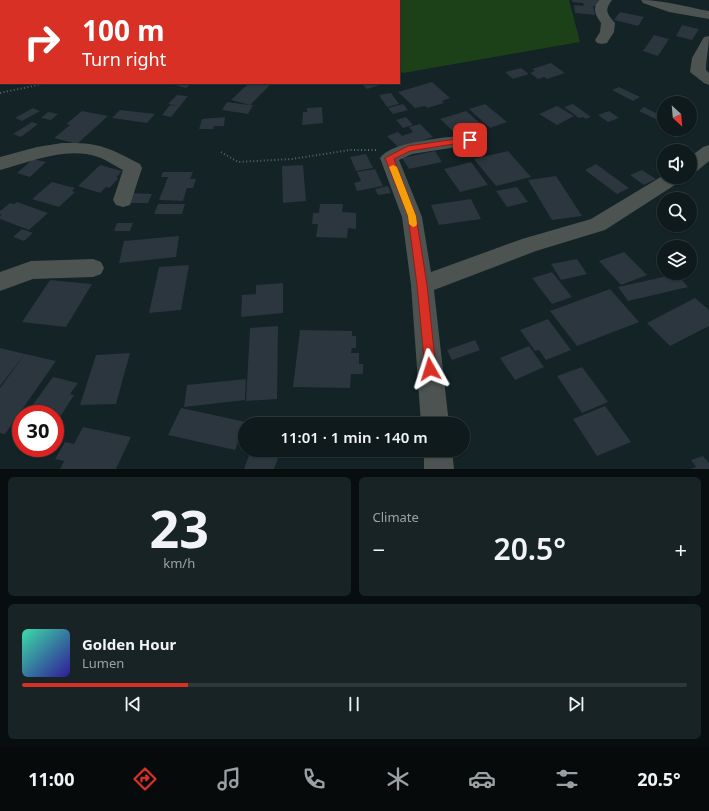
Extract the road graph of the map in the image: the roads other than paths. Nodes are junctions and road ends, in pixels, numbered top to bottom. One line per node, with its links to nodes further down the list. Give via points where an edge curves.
1 (606, 0): 4 (street, via 601,6 601,13 608,23 607,32)
2 (647, 0): 3 (street, via 669,8)
3 (709, 15)
4 (602, 40)
5 (709, 40): 6 (street, via 699,58 698,72)
6 (709, 80)
7 (470, 140): 17 (street, via 408,149 389,158 412,216)
8 (709, 151): 9 (street)
9 (697, 161)
10 (0, 164): 14 (street, via 61,148 101,151 133,168)
11 (697, 169): 12 (street)
12 (709, 173)
13 (663, 184): 17 (street, via 598,225 530,245)
14 (123, 200)
15 (93, 268): 16 (street, via 31,270)
16 (0, 282)
17 (422, 285): 18 (street)
18 (434, 417)
19 (438, 457): 20 (street)
20 (439, 469)

